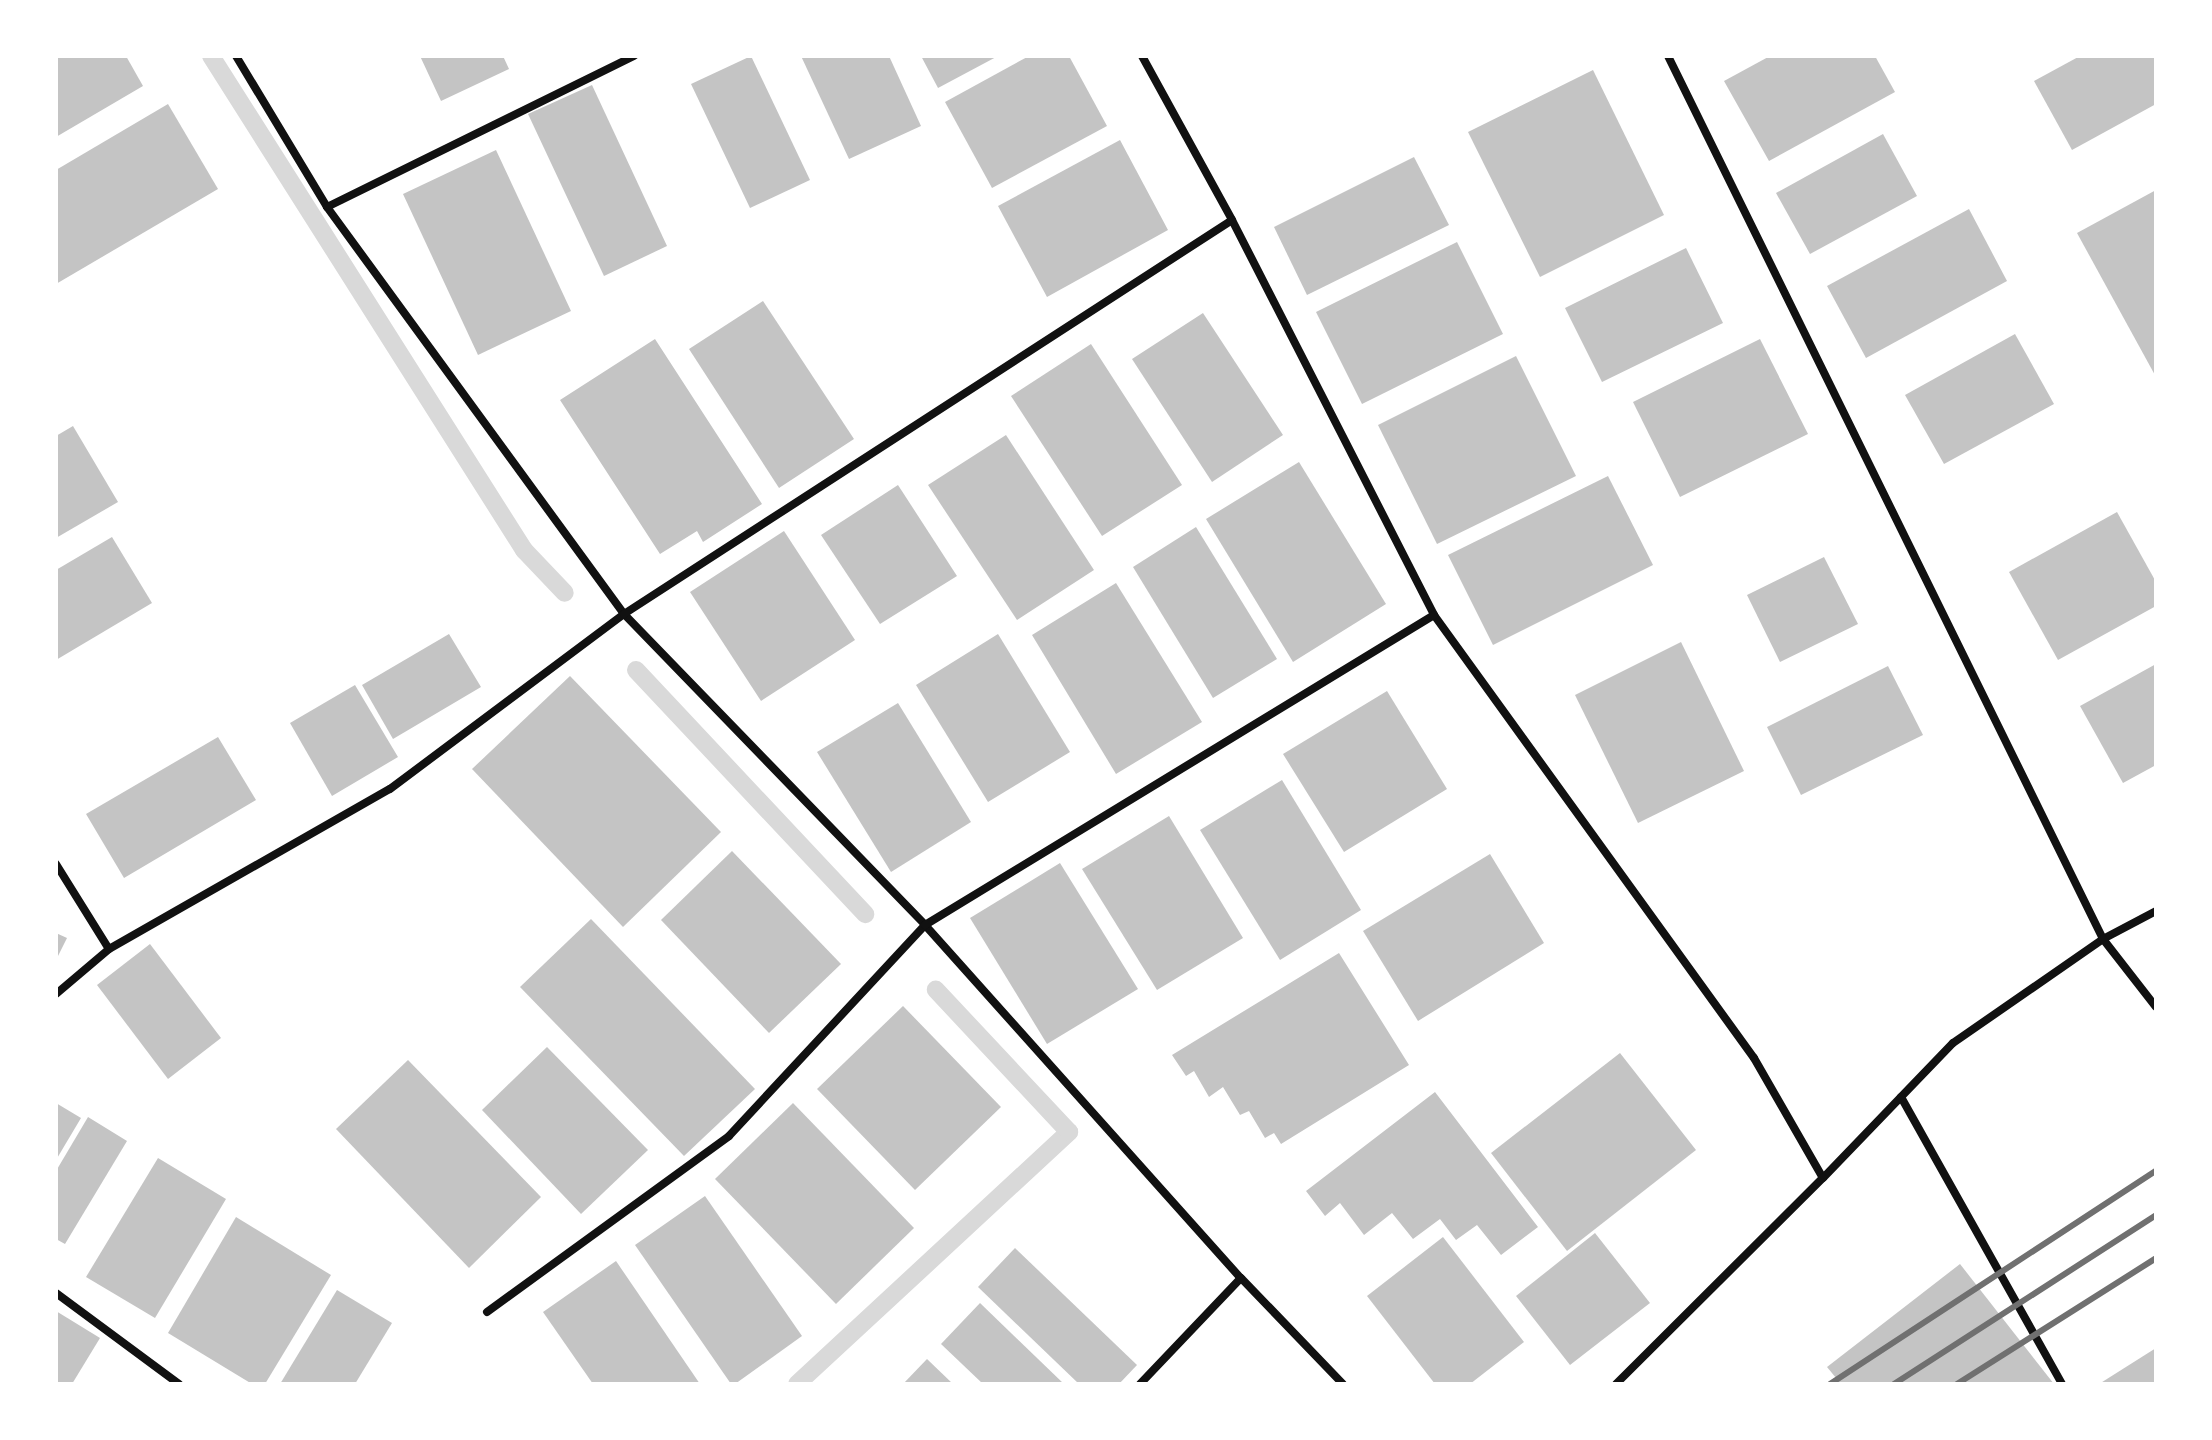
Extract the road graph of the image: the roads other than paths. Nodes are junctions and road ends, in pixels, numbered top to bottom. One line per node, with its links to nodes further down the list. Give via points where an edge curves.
1 (236, 56): 5 (street)
2 (634, 56): 5 (street)
3 (1142, 56): 6 (street)
4 (1668, 56): 12 (street)
5 (327, 207): 7 (street)
6 (1232, 220): 7 (street); 8 (street)
7 (624, 614): 11 (street); 13 (street, via 390,789)
8 (1434, 615): 11 (street); 17 (street, via 1754,1058)
9 (56, 864): 13 (street)
10 (2156, 911): 12 (street)
11 (925, 925): 18 (street); 20 (street, via 729,1136)
12 (2103, 939): 15 (street); 16 (street, via 1953,1043)
13 (109, 949): 14 (street)
14 (56, 994)
15 (2156, 1007)
16 (1901, 1097): 17 (street); 25 (street)
17 (1823, 1178): 24 (street)
18 (1241, 1278): 22 (street); 23 (street)
19 (56, 1293): 21 (street)
20 (487, 1312)
21 (179, 1384)
22 (1140, 1384)
23 (1343, 1384)
24 (1616, 1384)
25 (2062, 1384)

